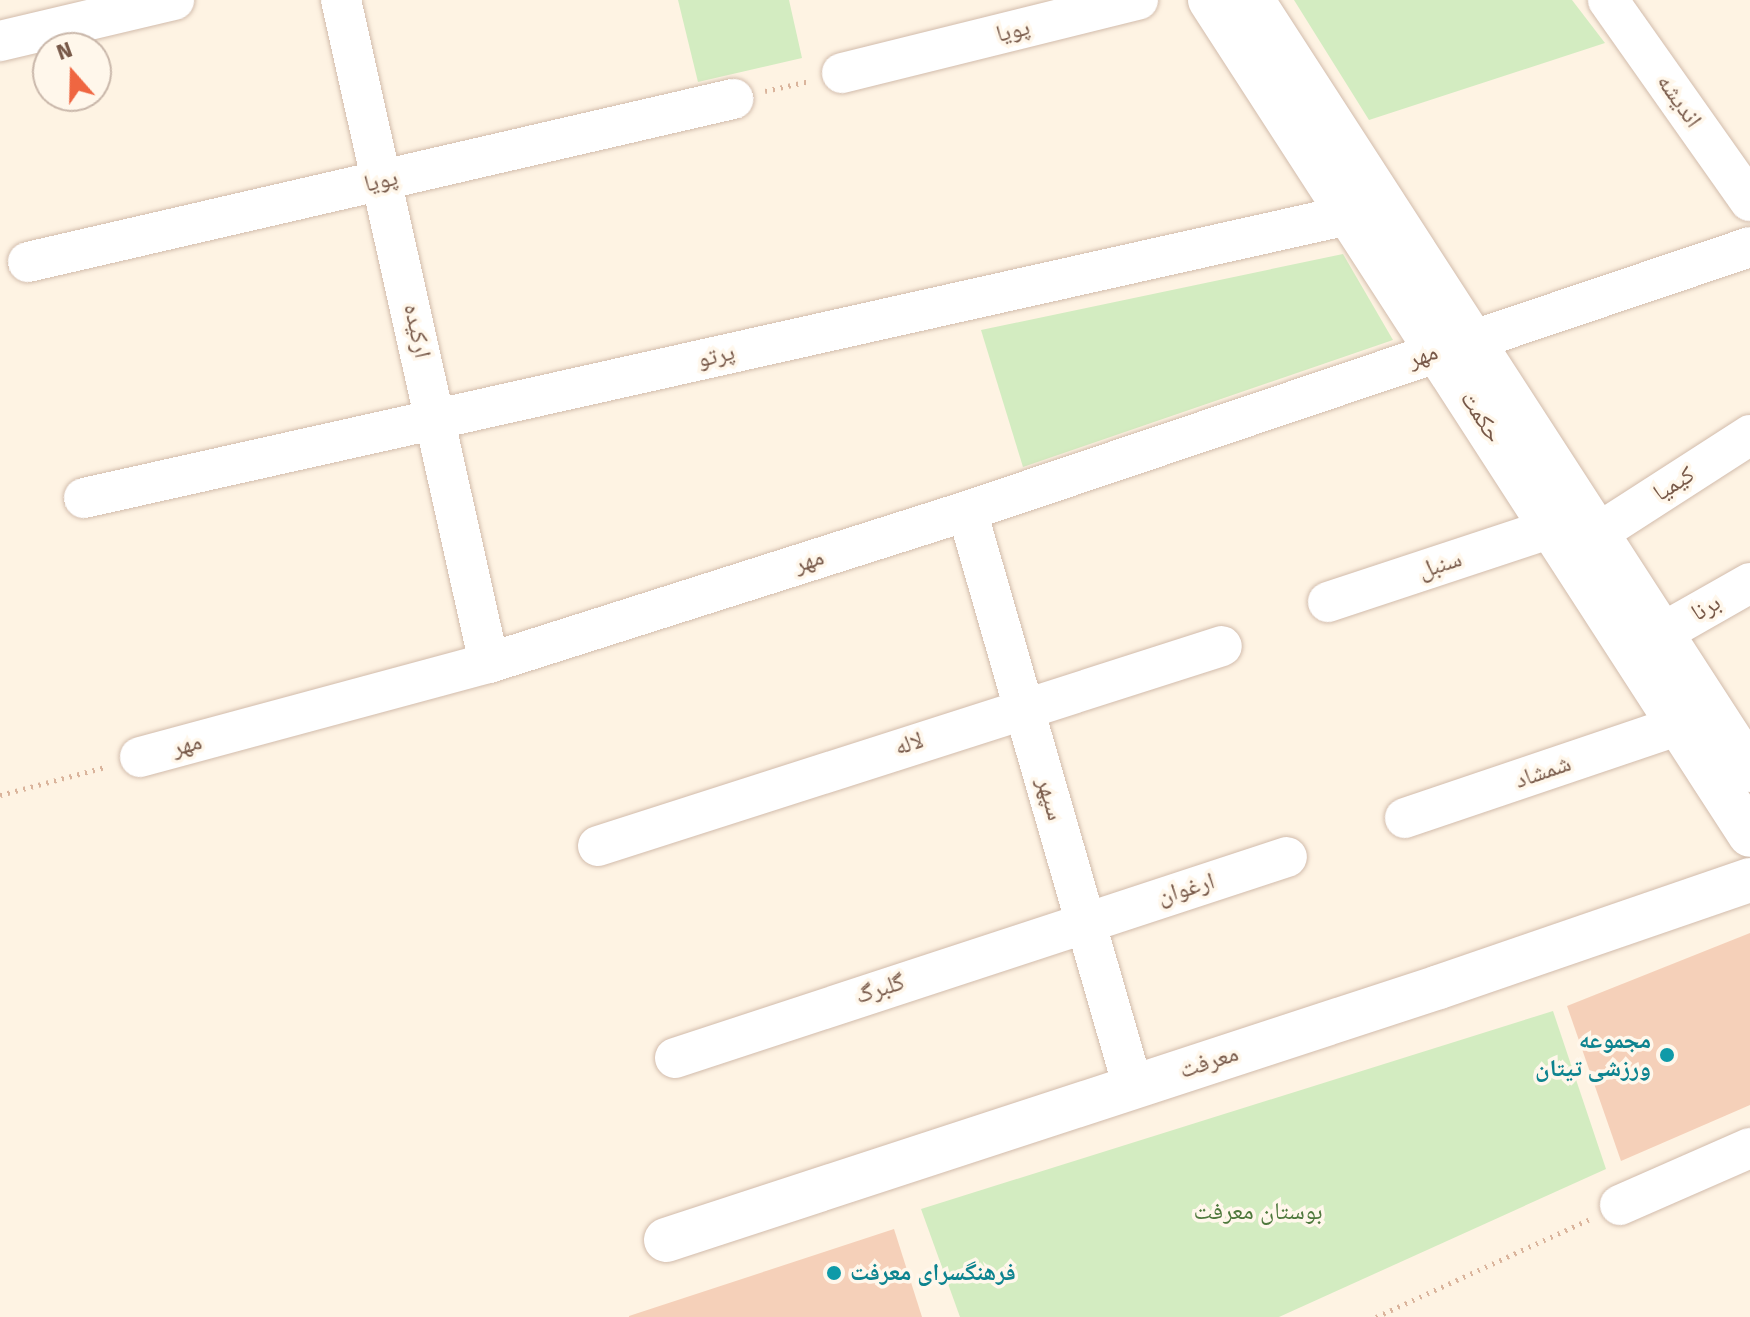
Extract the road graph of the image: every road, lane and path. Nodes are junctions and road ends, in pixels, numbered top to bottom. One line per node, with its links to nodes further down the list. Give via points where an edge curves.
1 (174, 0): 7 (street)
2 (341, 0): 10 (street, ارکیده)
3 (1138, 0): 8 (street, پویا)
4 (1210, 0): 12 (street, حکمت)
5 (1252, 0): 15 (street, حکمت)
6 (1608, 0): 11 (street, اندیشه)
7 (0, 41)
8 (842, 73): 9 (path)
9 (733, 99): 10 (street, پویا)
10 (383, 180): 14 (street, پویا); 16 (street, ارکیده)
11 (1750, 201)
12 (1348, 215): 15 (street, حکمت); 16 (street, پرتو)
13 (1750, 247): 15 (street, مهر)
14 (28, 262)
15 (1454, 346): 19 (street, مهر); 20 (street, حکمت); 21 (street, حکمت)
16 (436, 419): 18 (street, پرتو); 26 (street, ارکیده)
17 (1750, 435): 21 (street, کیمیا)
18 (84, 498)
19 (967, 511): 26 (street, مهر); 27 (street, سپهر)
20 (1552, 528): 23 (street, سنبل); 28 (street, حکمت)
21 (1598, 533): 24 (street, حکمت)
22 (1750, 583): 24 (street, برنا)
23 (1328, 602)
24 (1662, 633): 29 (street, حکمت)
25 (1222, 646): 27 (street, لاله)
26 (489, 663): 30 (street, مهر)
27 (1023, 706): 34 (street, لاله); 37 (street, سپهر)
28 (1680, 725): 32 (street, شمشاد); 33 (street, حکمت)
29 (1744, 748)
30 (140, 757): 31 (path)
31 (0, 795)
32 (1405, 818)
33 (1750, 835)
34 (598, 846)
35 (1287, 857): 37 (street, ارغوان)
36 (1750, 880): 39 (street, معرفت)
37 (1085, 921): 38 (street, گلبرگ); 39 (street, سپهر)
38 (675, 1058)
39 (1133, 1087): 42 (street, معرفت)
40 (1750, 1148): 41 (street)
41 (1620, 1205): 43 (path)
42 (666, 1240)
43 (1376, 1317)

